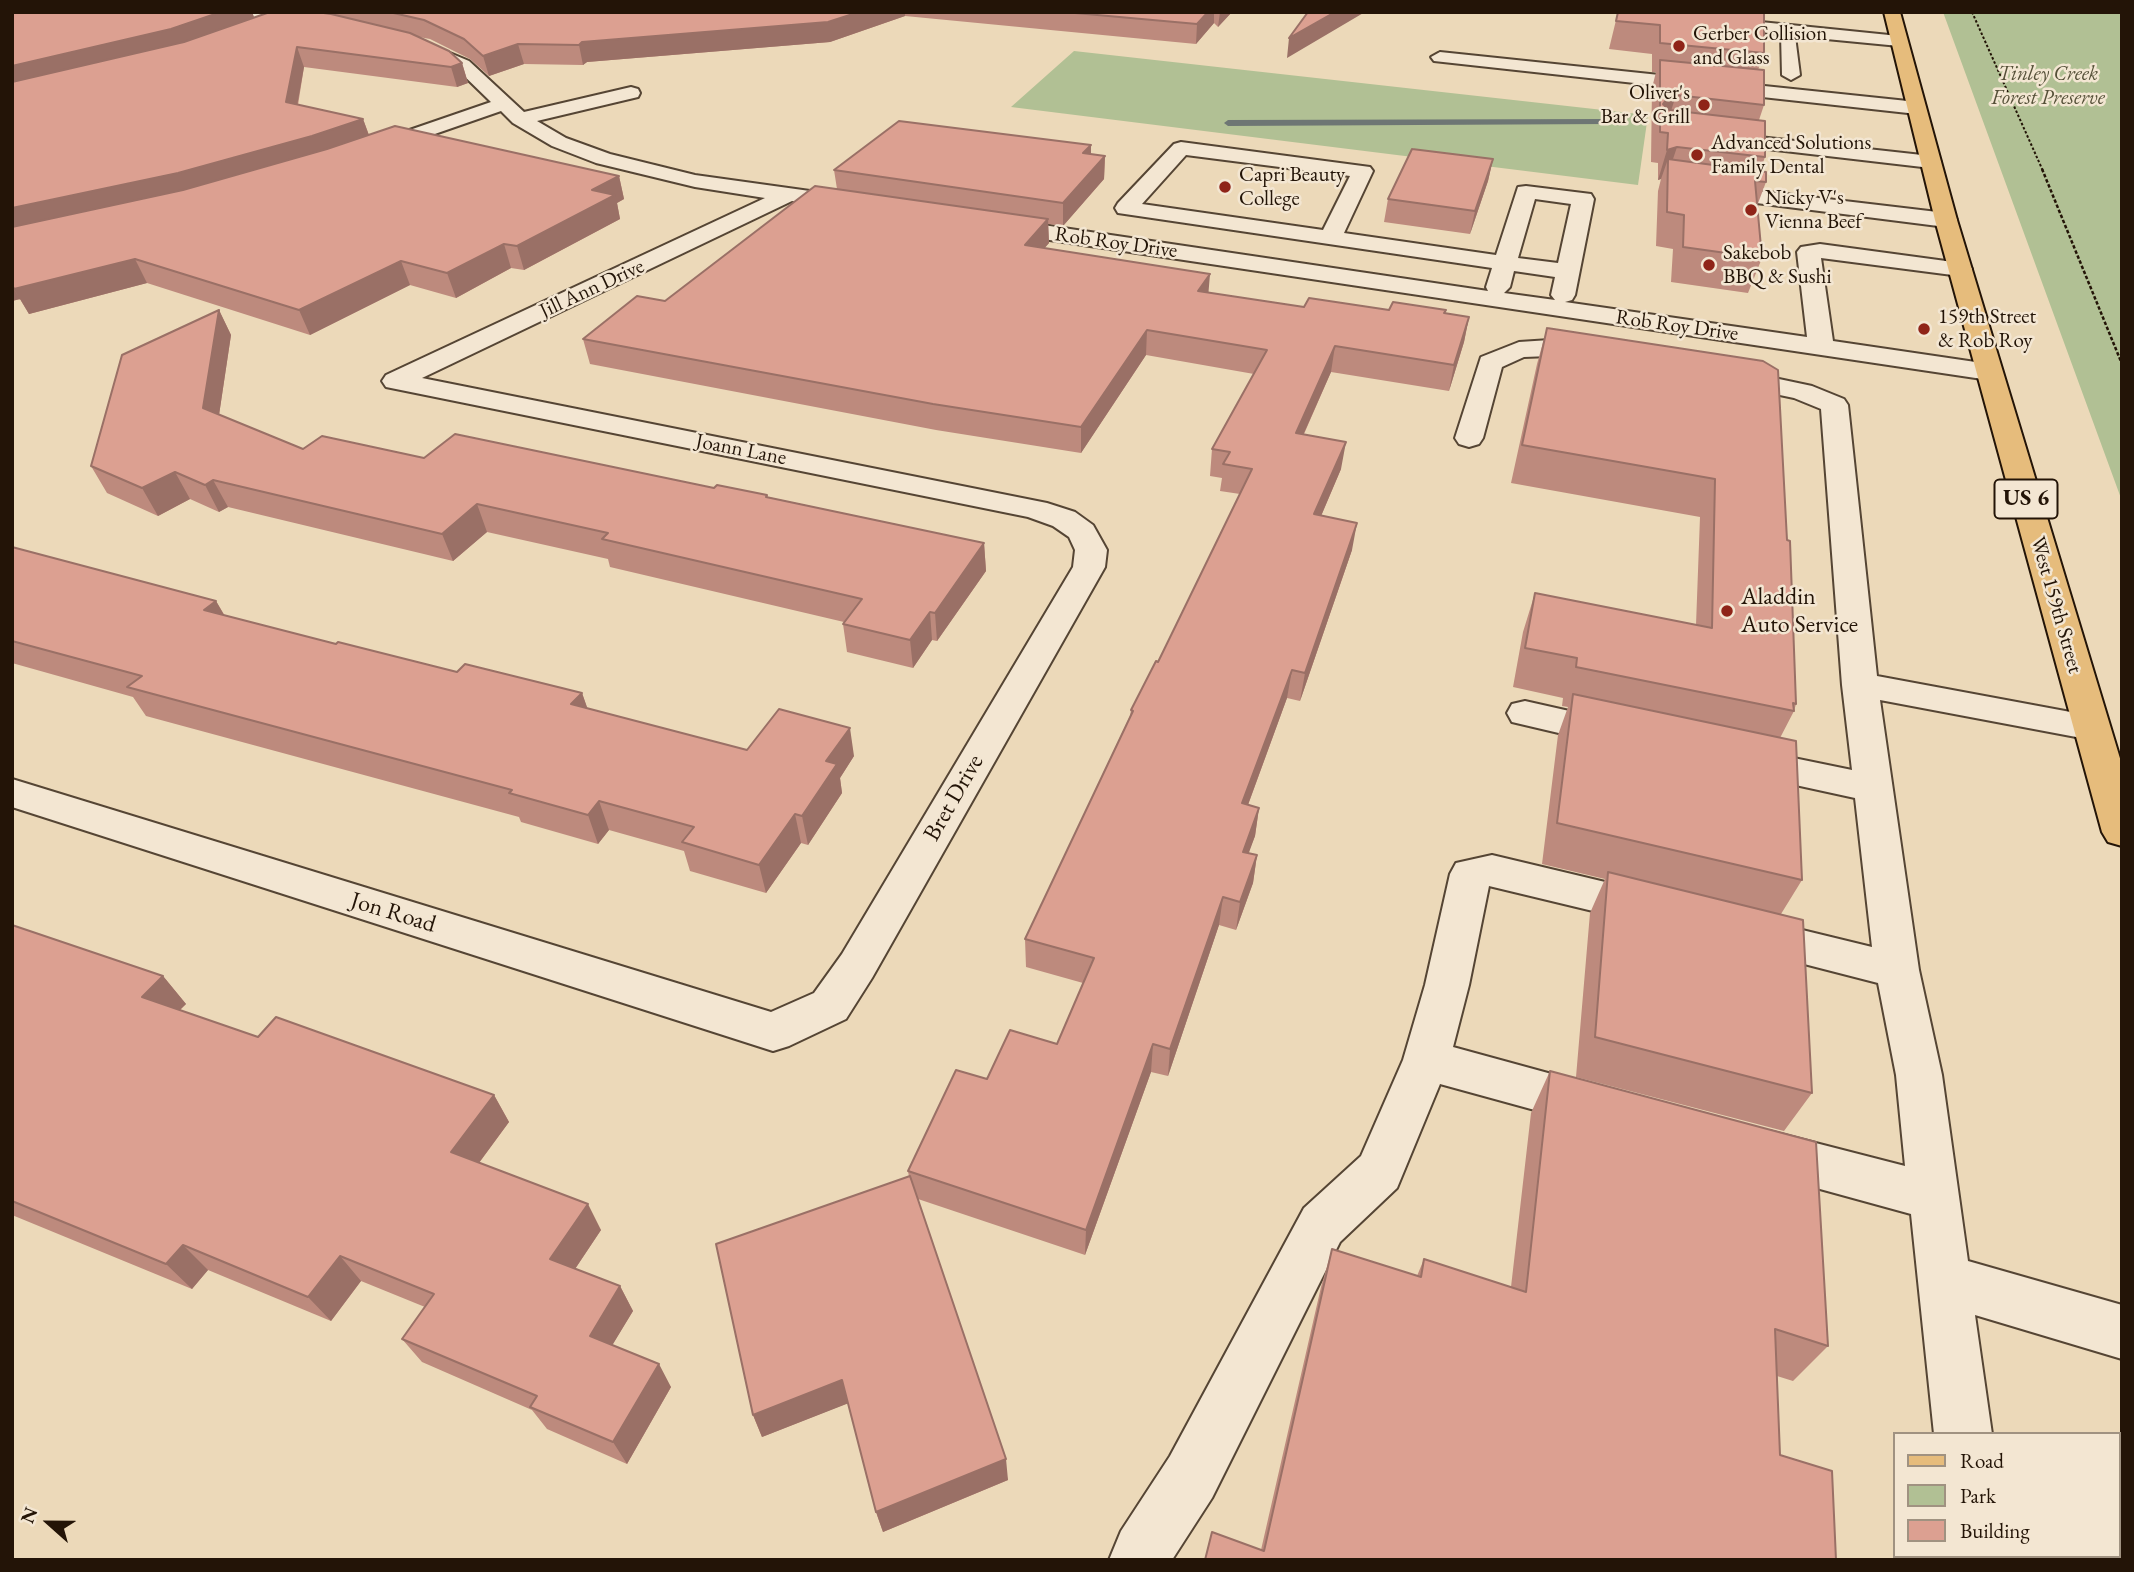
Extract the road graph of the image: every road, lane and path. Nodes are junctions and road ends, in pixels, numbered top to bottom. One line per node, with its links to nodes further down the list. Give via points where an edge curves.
1 (237, 12): 5 (street)
2 (1682, 12): 10 (street, via 1724,17 1749,26)
3 (1892, 12): 10 (main road, West 159th Street / US 6)
4 (1972, 12): 43 (path)
5 (298, 15): 6 (street); 7 (street)
6 (327, 24)
7 (257, 31)
8 (1788, 37): 12 (street, via 1784,75)
9 (396, 38): 18 (street, via 463,65)
10 (1899, 40): 14 (main road, West 159th Street / US 6)
11 (1440, 57): 16 (street)
12 (1814, 78)
13 (1886, 85): 14 (street)
14 (1912, 88): 17 (main road, West 159th Street / US 6)
15 (631, 93): 18 (street)
16 (1817, 98): 17 (street); 19 (street)
17 (1917, 108): 21 (main road, West 159th Street / US 6)
18 (512, 111): 23 (street); 26 (street, via 559,142 603,159 695,181)
19 (1820, 122)
20 (1897, 130): 21 (street)
21 (1924, 133): 24 (main road, West 159th Street / US 6)
22 (1695, 136): 24 (street)
23 (353, 156)
24 (1931, 162): 29 (main road, West 159th Street / US 6)
25 (1694, 189): 29 (street)
26 (788, 195): 27 (street); 46 (street, Jill Ann Drive)
27 (870, 207)
28 (1126, 208): 31 (street); 31 (street, via 1181,148 1363,171); 32 (street)
29 (1946, 220): 34 (main road, West 159th Street / US 6)
30 (979, 223): 32 (street, Rob Roy Drive)
31 (1340, 239): 33 (street); 36 (street)
32 (1102, 241): 36 (street, Rob Roy Drive)
33 (1506, 263): 35 (street); 35 (street, via 1526,192 1583,199); 37 (street)
34 (1960, 269): 40 (street, via 1809,252); 45 (main road, West 159th Street / US 6)
35 (1568, 272): 38 (street)
36 (1332, 275): 37 (street, Rob Roy Drive)
37 (1495, 299): 38 (street, Rob Roy Drive)
38 (1560, 309): 39 (street, Rob Roy Drive); 41 (street)
39 (1767, 339): 40 (street, Rob Roy Drive); 47 (street)
40 (1821, 347): 45 (street, Rob Roy Drive)
41 (1550, 348): 42 (street); 48 (street, via 1519,350 1489,363)
42 (1632, 361)
43 (2122, 364)
44 (1687, 370): 47 (street)
45 (1989, 372): 52 (main road, West 159th Street / US 6)
46 (395, 381): 49 (street, Joann Lane, via 1036,509 1064,519)
47 (1769, 383): 50 (street, via 1833,405)
48 (1469, 438)
49 (1082, 532): 61 (street, Bret Drive, via 1091,550 1089,567 857,966 830,1006)
50 (1860, 685): 52 (street); 55 (street)
51 (1525, 713): 53 (street)
52 (2092, 729): 57 (main road, West 159th Street / US 6)
53 (1645, 739)
54 (1712, 754): 55 (street)
55 (1873, 788): 60 (street)
56 (12, 793): 61 (street, Jon Road)
57 (2122, 832)
58 (1681, 917): 62 (street, via 1492,870 1471,874)
59 (1721, 927): 60 (street)
60 (1897, 970): 65 (street, via 1919,1075)
61 (774, 1032)
62 (1426, 1060): 63 (street); 69 (street, via 1379,1172 1322,1224 1191,1477)
63 (1640, 1118)
64 (1734, 1143): 65 (street)
65 (1934, 1198): 66 (street)
66 (1944, 1280): 67 (street); 68 (street)
67 (2122, 1332)
68 (1963, 1432)
69 (1139, 1560)

